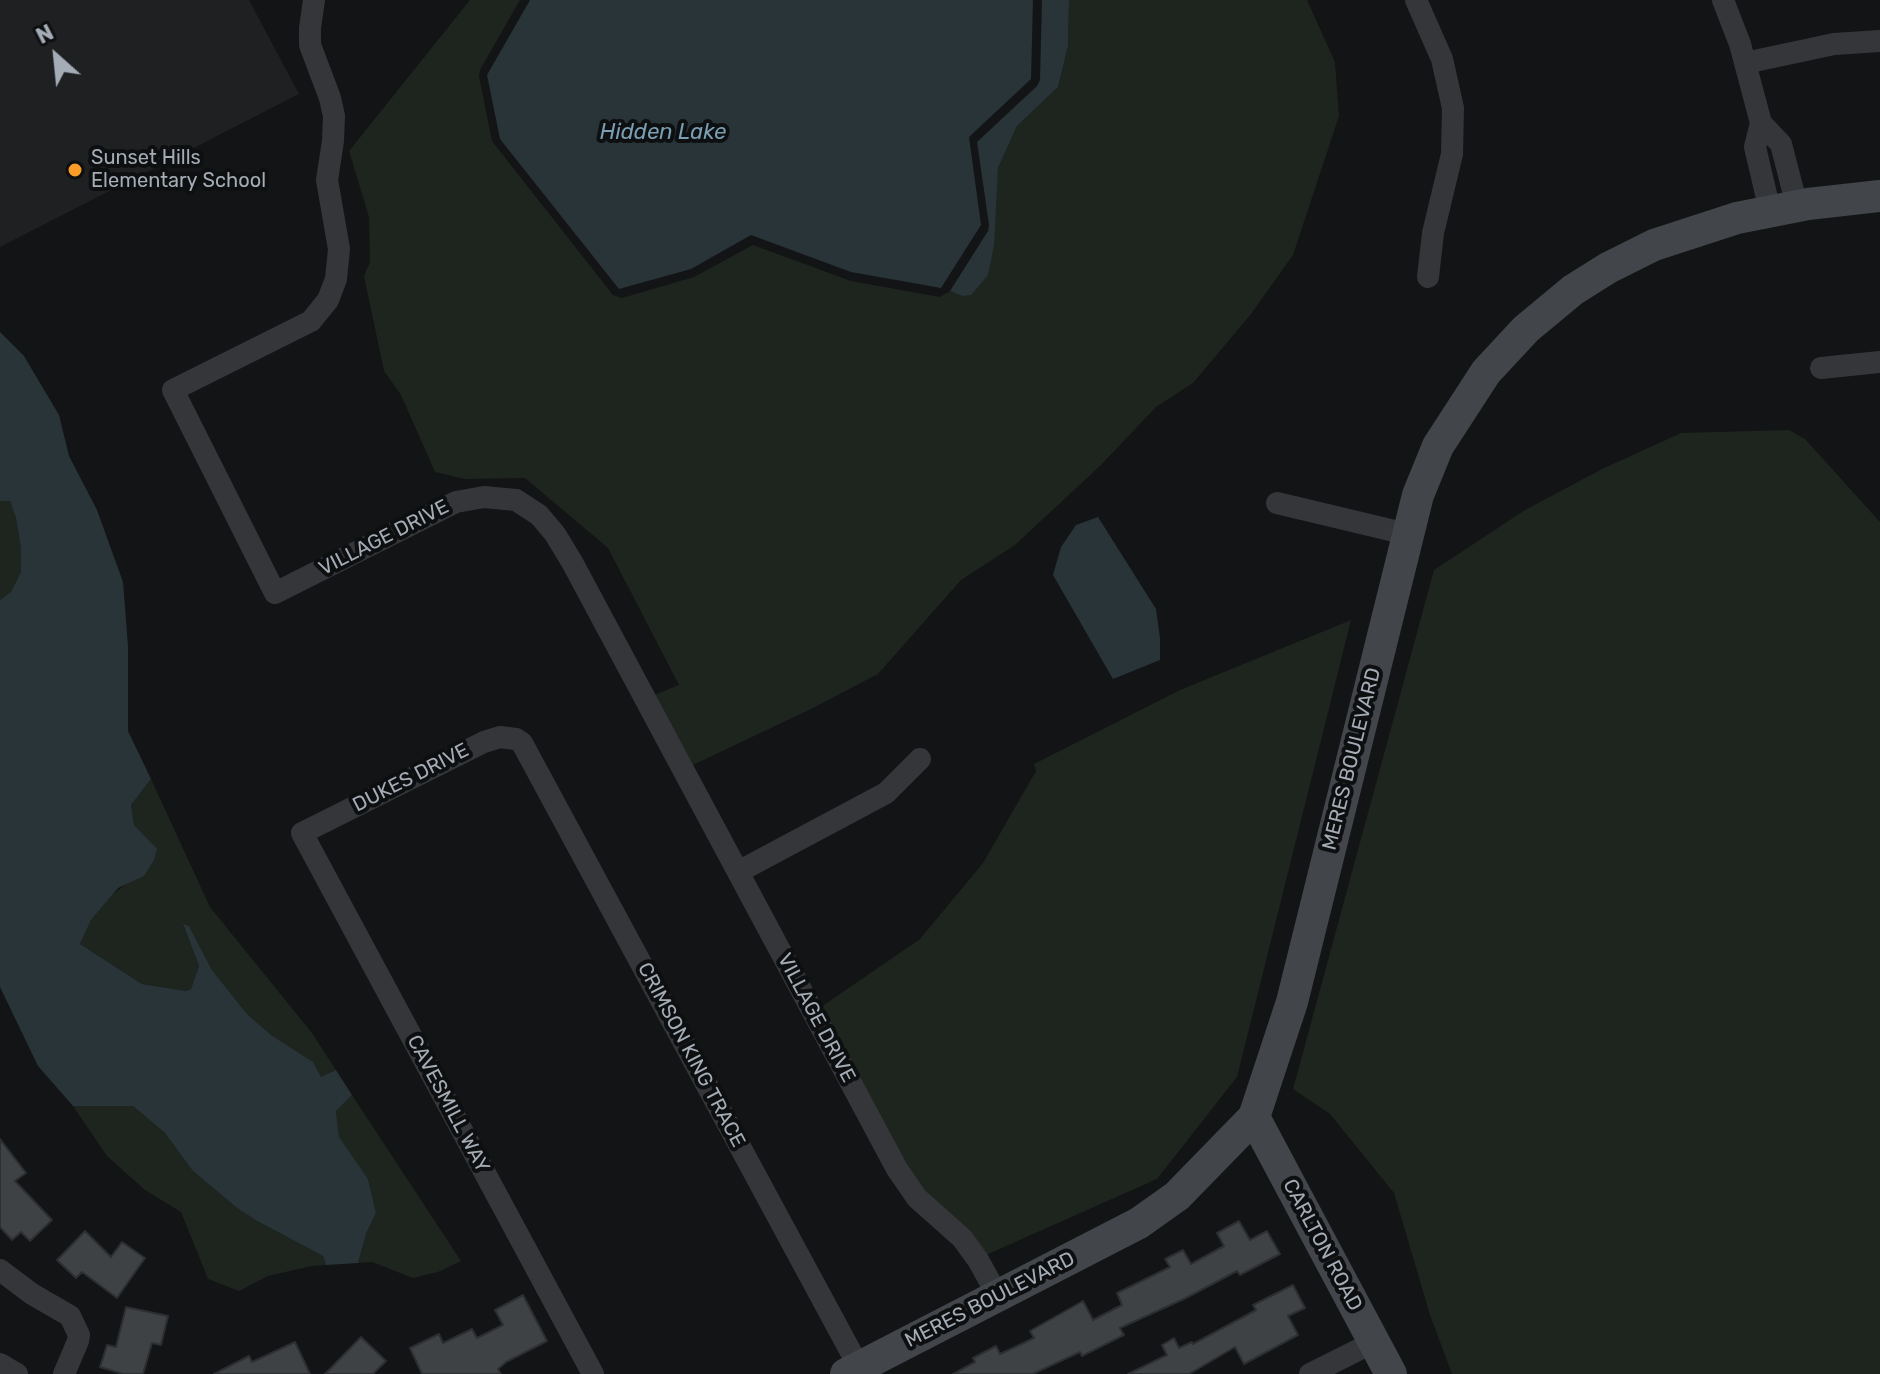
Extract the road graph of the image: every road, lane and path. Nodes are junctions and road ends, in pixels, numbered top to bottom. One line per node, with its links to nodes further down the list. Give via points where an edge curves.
1 (314, 0): 16 (street, VILLAGE DRIVE, via 310,45 334,116 327,180 340,259 336,279 311,321 173,390 275,593 456,502 484,497 516,500 539,515 572,562)
2 (1416, 0): 8 (street, via 1442,59 1453,108 1452,154)
3 (1723, 0): 5 (street)
4 (1880, 41): 5 (street, via 1834,44)
5 (1745, 63): 7 (street, via 1761,123 1781,144)
6 (1880, 196): 7 (street, MERES BOULEVARD)
7 (1783, 209): 12 (street, MERES BOULEVARD, via 1654,245 1608,268 1541,316 1486,372 1448,429 1423,479)
8 (1428, 277)
9 (1880, 362): 10 (street)
10 (1821, 368)
11 (1277, 503): 12 (street)
12 (1407, 534): 17 (street, MERES BOULEVARD, via 1292,1002)
13 (522, 743): 15 (street, DUKES DRIVE, via 492,738); 22 (street, CRIMSON KING TRACE)
14 (920, 759): 16 (street, via 886,793)
15 (302, 833): 25 (street, CAVESMILL WAY)
16 (738, 872): 19 (street, VILLAGE DRIVE, via 897,1169 917,1198 962,1238)
17 (1254, 1117): 19 (street, MERES BOULEVARD, via 1154,1213); 20 (street, CARLTON ROAD)
18 (0, 1270): 24 (street, via 70,1316 79,1335)
19 (998, 1296): 22 (street, MERES BOULEVARD)
20 (1374, 1342): 26 (street); 27 (street, CARLTON ROAD)
21 (0, 1364): 23 (street)
22 (852, 1371)
23 (17, 1374)
24 (64, 1374)
25 (593, 1374)
26 (1310, 1374)
27 (1391, 1374)

